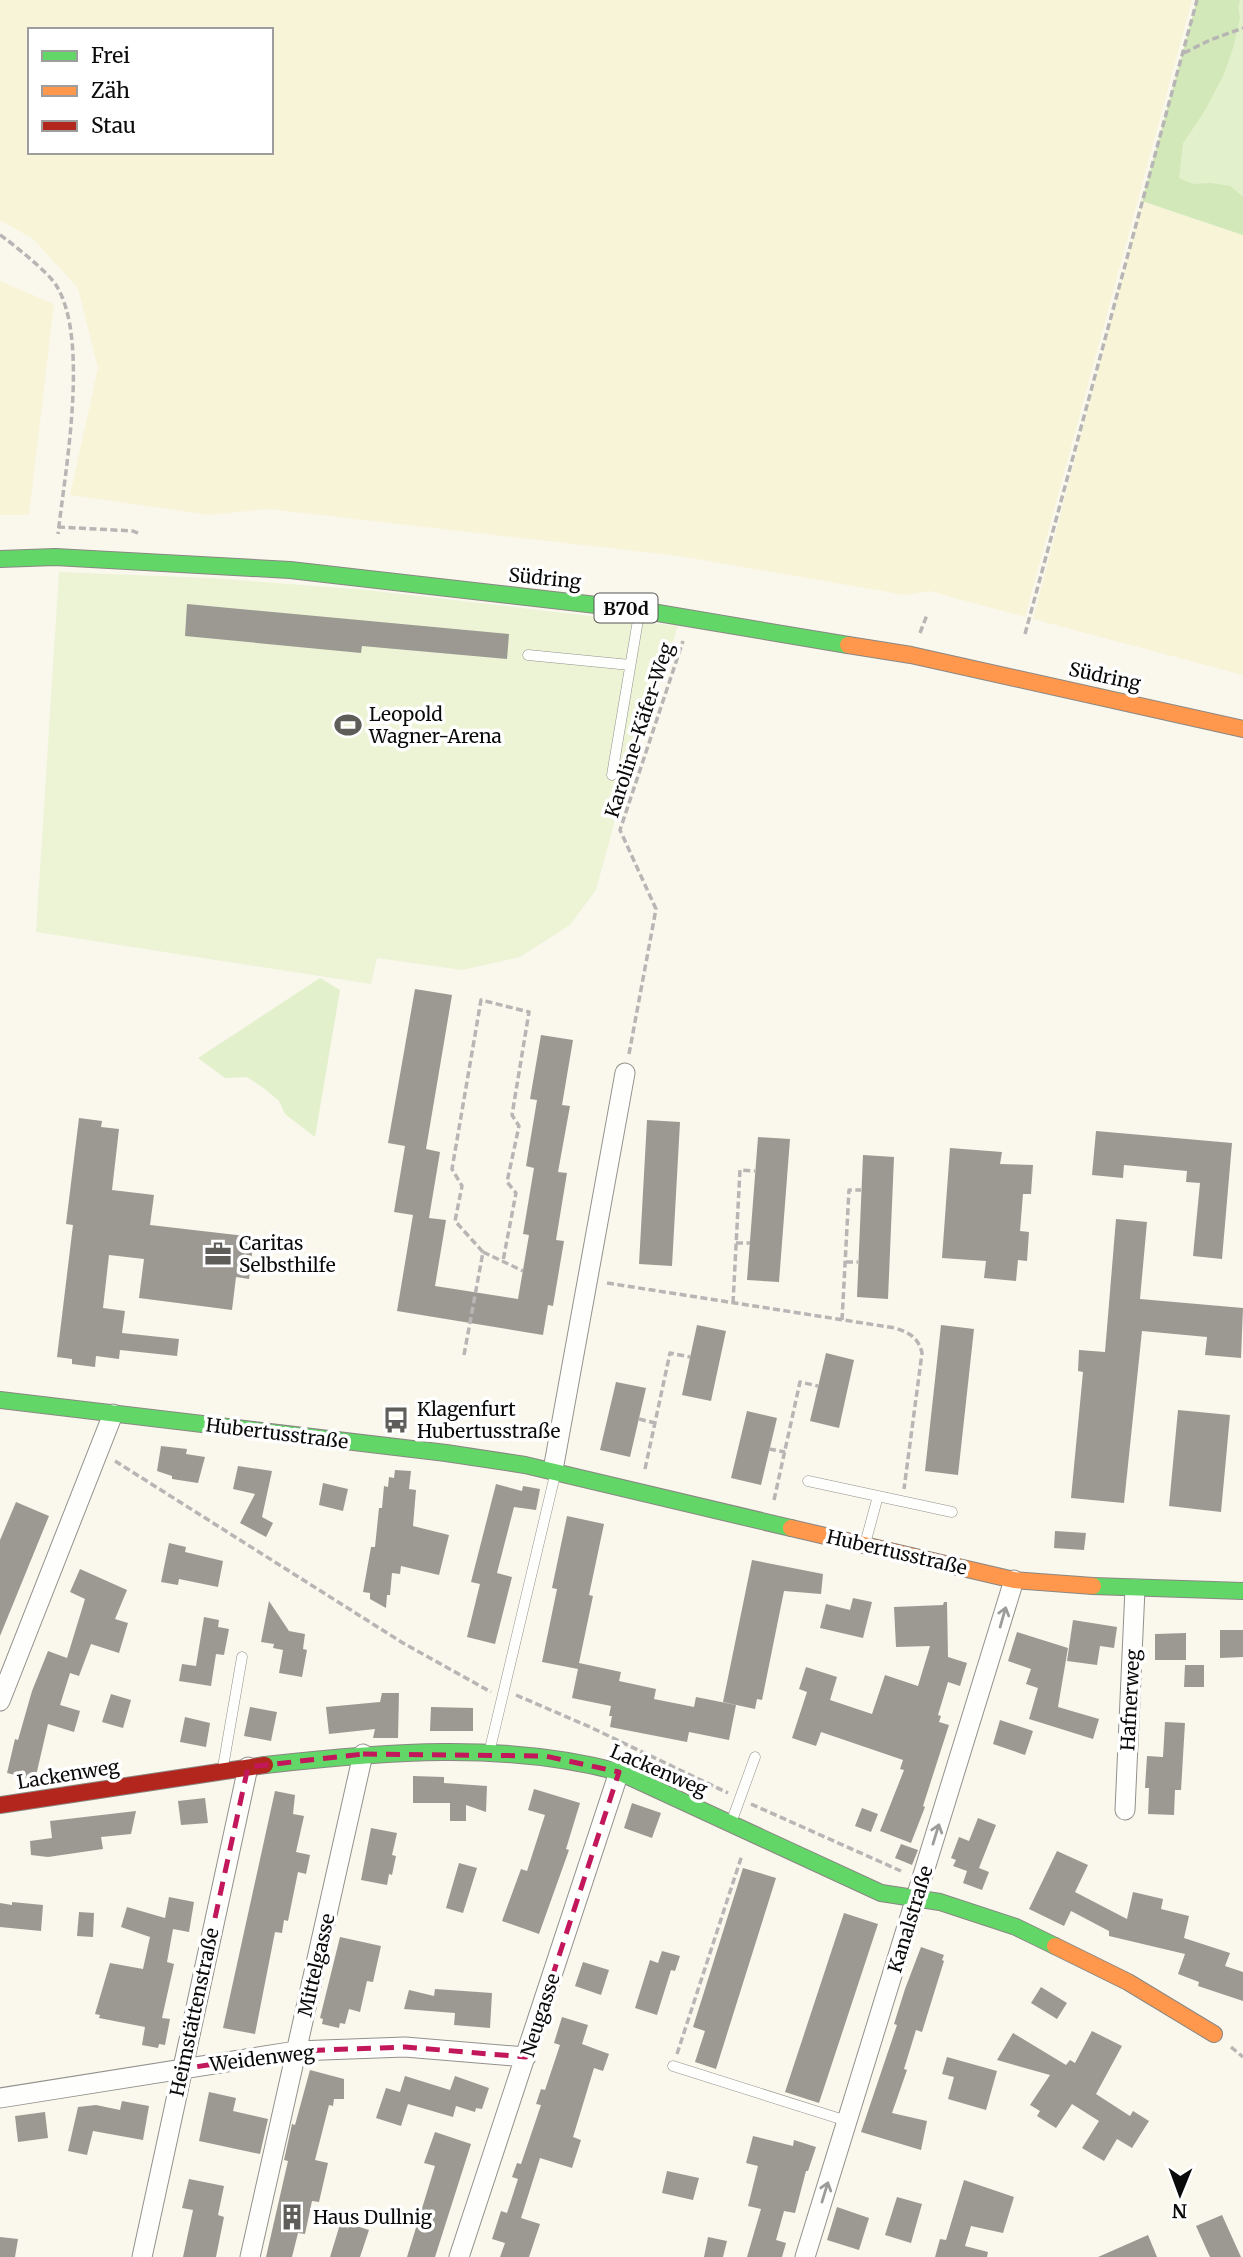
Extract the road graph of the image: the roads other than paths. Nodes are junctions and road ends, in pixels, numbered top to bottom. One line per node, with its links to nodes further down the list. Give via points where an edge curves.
1 (0, 559): 2 (street, Südring / B70d, via 55,557 290,570)
2 (640, 610): 4 (lane); 5 (street, Südring / B70d, via 911,655)
3 (528, 655): 4 (lane)
4 (630, 665): 6 (lane)
5 (1243, 729)
6 (611, 775)
7 (625, 1073): 10 (street)
8 (0, 1400): 9 (street, Hubertusstraße)
9 (113, 1414): 10 (street, Hubertusstraße, via 446,1453); 19 (street)
10 (555, 1471): 14 (street, Hubertusstraße); 21 (lane)
11 (808, 1481): 12 (lane)
12 (877, 1496): 13 (lane); 14 (lane)
13 (952, 1512)
14 (865, 1545): 15 (street, Hubertusstraße)
15 (1014, 1580): 16 (street, Hubertusstraße); 29 (street, Kanalstraße, one-way to 15)
16 (1135, 1589): 17 (street, Hubertusstraße); 27 (street, Hafnerweg)
17 (1243, 1591)
18 (242, 1657): 24 (lane)
19 (0, 1701)
20 (363, 1754): 21 (street, Lackenweg); 23 (street, Lackenweg); 31 (street, Mittelgasse)
21 (489, 1754): 25 (street, Lackenweg, via 558,1758)
22 (755, 1757): 28 (lane)
23 (248, 1767): 24 (street, Lackenweg); 34 (street, Heimstättenstraße)
24 (222, 1771): 26 (street, Lackenweg)
25 (619, 1772): 28 (street, Lackenweg); 32 (street, Neugasse)
26 (0, 1805)
27 (1125, 1810)
28 (730, 1824): 29 (street, Lackenweg, via 881,1893)
29 (918, 1890): 30 (street, Lackenweg, via 1016,1927 1128,1982); 36 (street, Kanalstraße)
30 (1214, 2034)
31 (296, 2051): 32 (street, Weidenweg, via 405,2047); 34 (street, Weidenweg); 38 (street, Mittelgasse)
32 (526, 2057): 39 (street, Neugasse)
33 (673, 2066): 36 (lane)
34 (182, 2069): 35 (street, Weidenweg); 37 (street, Heimstättenstraße)
35 (0, 2098)
36 (847, 2121): 40 (street, Kanalstraße, one-way to 36)
37 (142, 2257)
38 (250, 2257)
39 (459, 2257)
40 (805, 2257)

